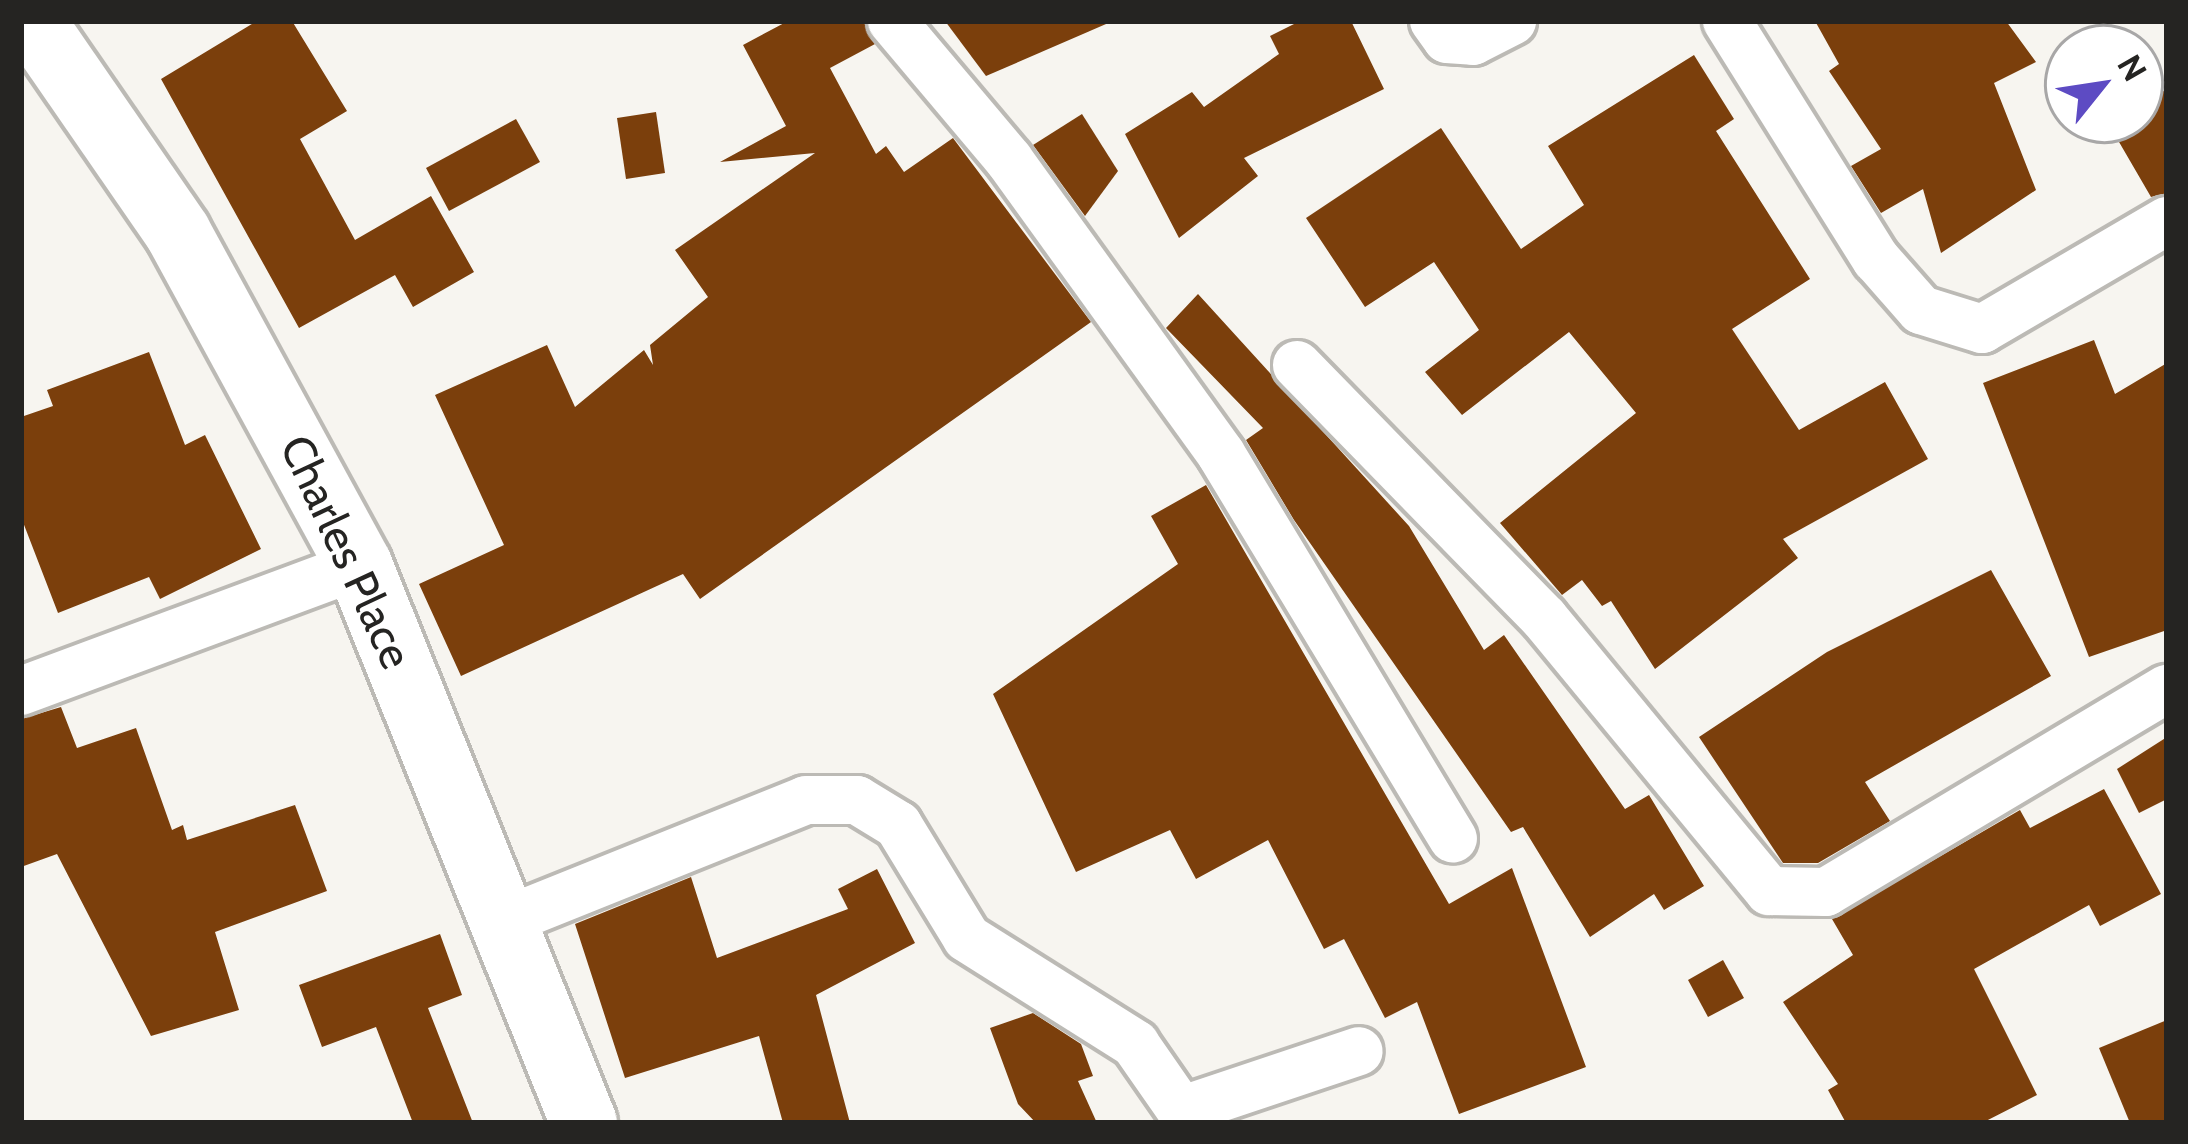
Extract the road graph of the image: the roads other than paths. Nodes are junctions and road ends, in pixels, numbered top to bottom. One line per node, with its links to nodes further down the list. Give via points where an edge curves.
1 (32, 21): 8 (street, Charles Place, via 178,233)
2 (892, 21): 11 (street, via 1009,160 1221,454)
3 (1434, 21): 4 (street, via 1447,39 1473,41)
4 (1512, 21)
5 (1727, 21): 6 (street, via 1876,259 1921,310 1982,329)
6 (2167, 221)
7 (1297, 365): 9 (street, via 1544,618 1768,891 1826,892)
8 (359, 566): 10 (street); 12 (street, Charles Place)
9 (2167, 688)
10 (21, 691)
11 (1454, 839)
12 (505, 921): 14 (street, via 806,800 857,800 898,826 980,950 1135,1044); 15 (street, Charles Place)
13 (1359, 1051): 14 (street)
14 (1188, 1116)
15 (584, 1123)

